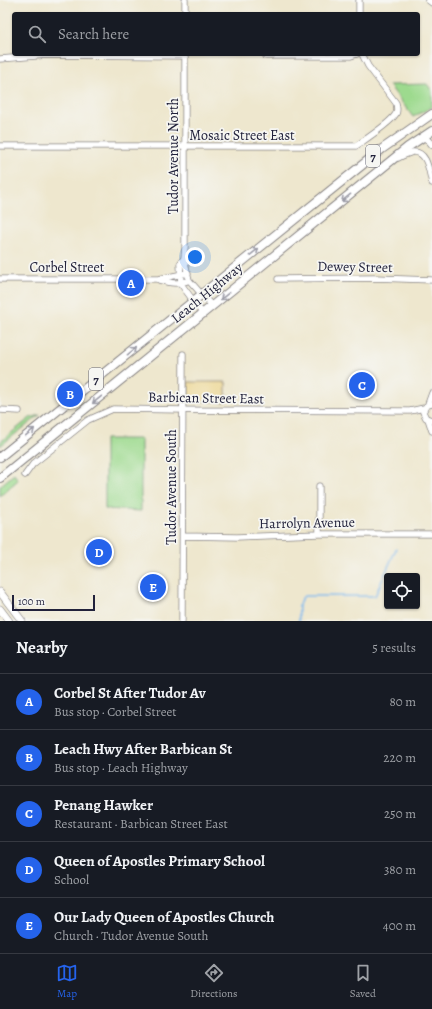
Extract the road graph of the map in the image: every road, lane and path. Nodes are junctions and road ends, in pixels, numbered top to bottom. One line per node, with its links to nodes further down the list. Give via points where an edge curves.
1 (185, 0): 5 (street)
2 (359, 0): 6 (street)
3 (428, 0): 4 (street)
4 (432, 4)
5 (185, 12)
6 (359, 12)
7 (36, 56): 12 (street)
8 (185, 56): 19 (street, Tudor Avenue North)
9 (266, 56): 10 (street)
10 (351, 56)
11 (363, 56): 19 (street, Mosaic Street East, via 398,109 396,115 356,146)
12 (0, 59)
13 (432, 114): 15 (highway, Leach Highway / 7)
14 (432, 131): 16 (highway, Leach Highway / 7)
15 (398, 136): 16 (highway, via 414,133); 31 (highway, Leach Highway / 7, one-way to 15)
16 (422, 137): 17 (street); 20 (highway, Leach Highway / 7)
17 (432, 145)
18 (0, 146): 19 (street, Mosaic Street East)
19 (185, 147): 22 (street, Tudor Avenue North)
20 (394, 159): 21 (street, via 413,152 422,156 428,165); 33 (highway, Leach Highway / 7, one-way to 33)
21 (432, 183)
22 (184, 258): 23 (street, Tudor Avenue North); 24 (street, Tudor Avenue North, via 180,264)
23 (188, 273): 24 (street, Corbel Street); 28 (street, Tudor Avenue North)
24 (180, 274): 27 (street, Corbel Street); 30 (street, Tudor Avenue North)
25 (0, 279): 27 (street, Corbel Street)
26 (278, 279): 29 (street, Dewey Street)
27 (158, 280): 30 (street, Corbel Street)
28 (189, 280): 30 (street); 31 (street)
29 (432, 280)
30 (181, 284): 32 (street, Tudor Avenue North)
31 (202, 294): 32 (highway, Leach Highway / 7); 33 (street)
32 (193, 301): 34 (street, Tudor Avenue North); 44 (highway, Leach Highway / 7, one-way to 32)
33 (212, 306): 34 (highway, Leach Highway / 7)
34 (203, 314): 46 (highway, Leach Highway / 7, one-way to 46)
35 (183, 354): 40 (street, Tudor Avenue South)
36 (432, 393): 37 (street)
37 (428, 405): 41 (street, Barbican Street East); 42 (street, via 423,412)
38 (0, 410): 39 (street)
39 (19, 410)
40 (184, 410): 41 (street, Barbican Street East); 45 (street, Barbican Street East, via 113,409 100,414 88,420 33,464); 50 (street, Tudor Avenue South)
41 (410, 411): 42 (street, Barbican Street East)
42 (428, 418): 43 (street)
43 (432, 431)
44 (0, 456)
45 (25, 475)
46 (0, 478)
47 (319, 486): 48 (street)
48 (319, 534): 49 (street, Harrolyn Avenue); 50 (street, Harrolyn Avenue, via 237,538)
49 (432, 534)
50 (183, 536): 55 (street, Tudor Avenue South)
51 (0, 592): 54 (main road)
52 (0, 609): 53 (main road)
53 (9, 621)
54 (22, 621)
55 (182, 621)

